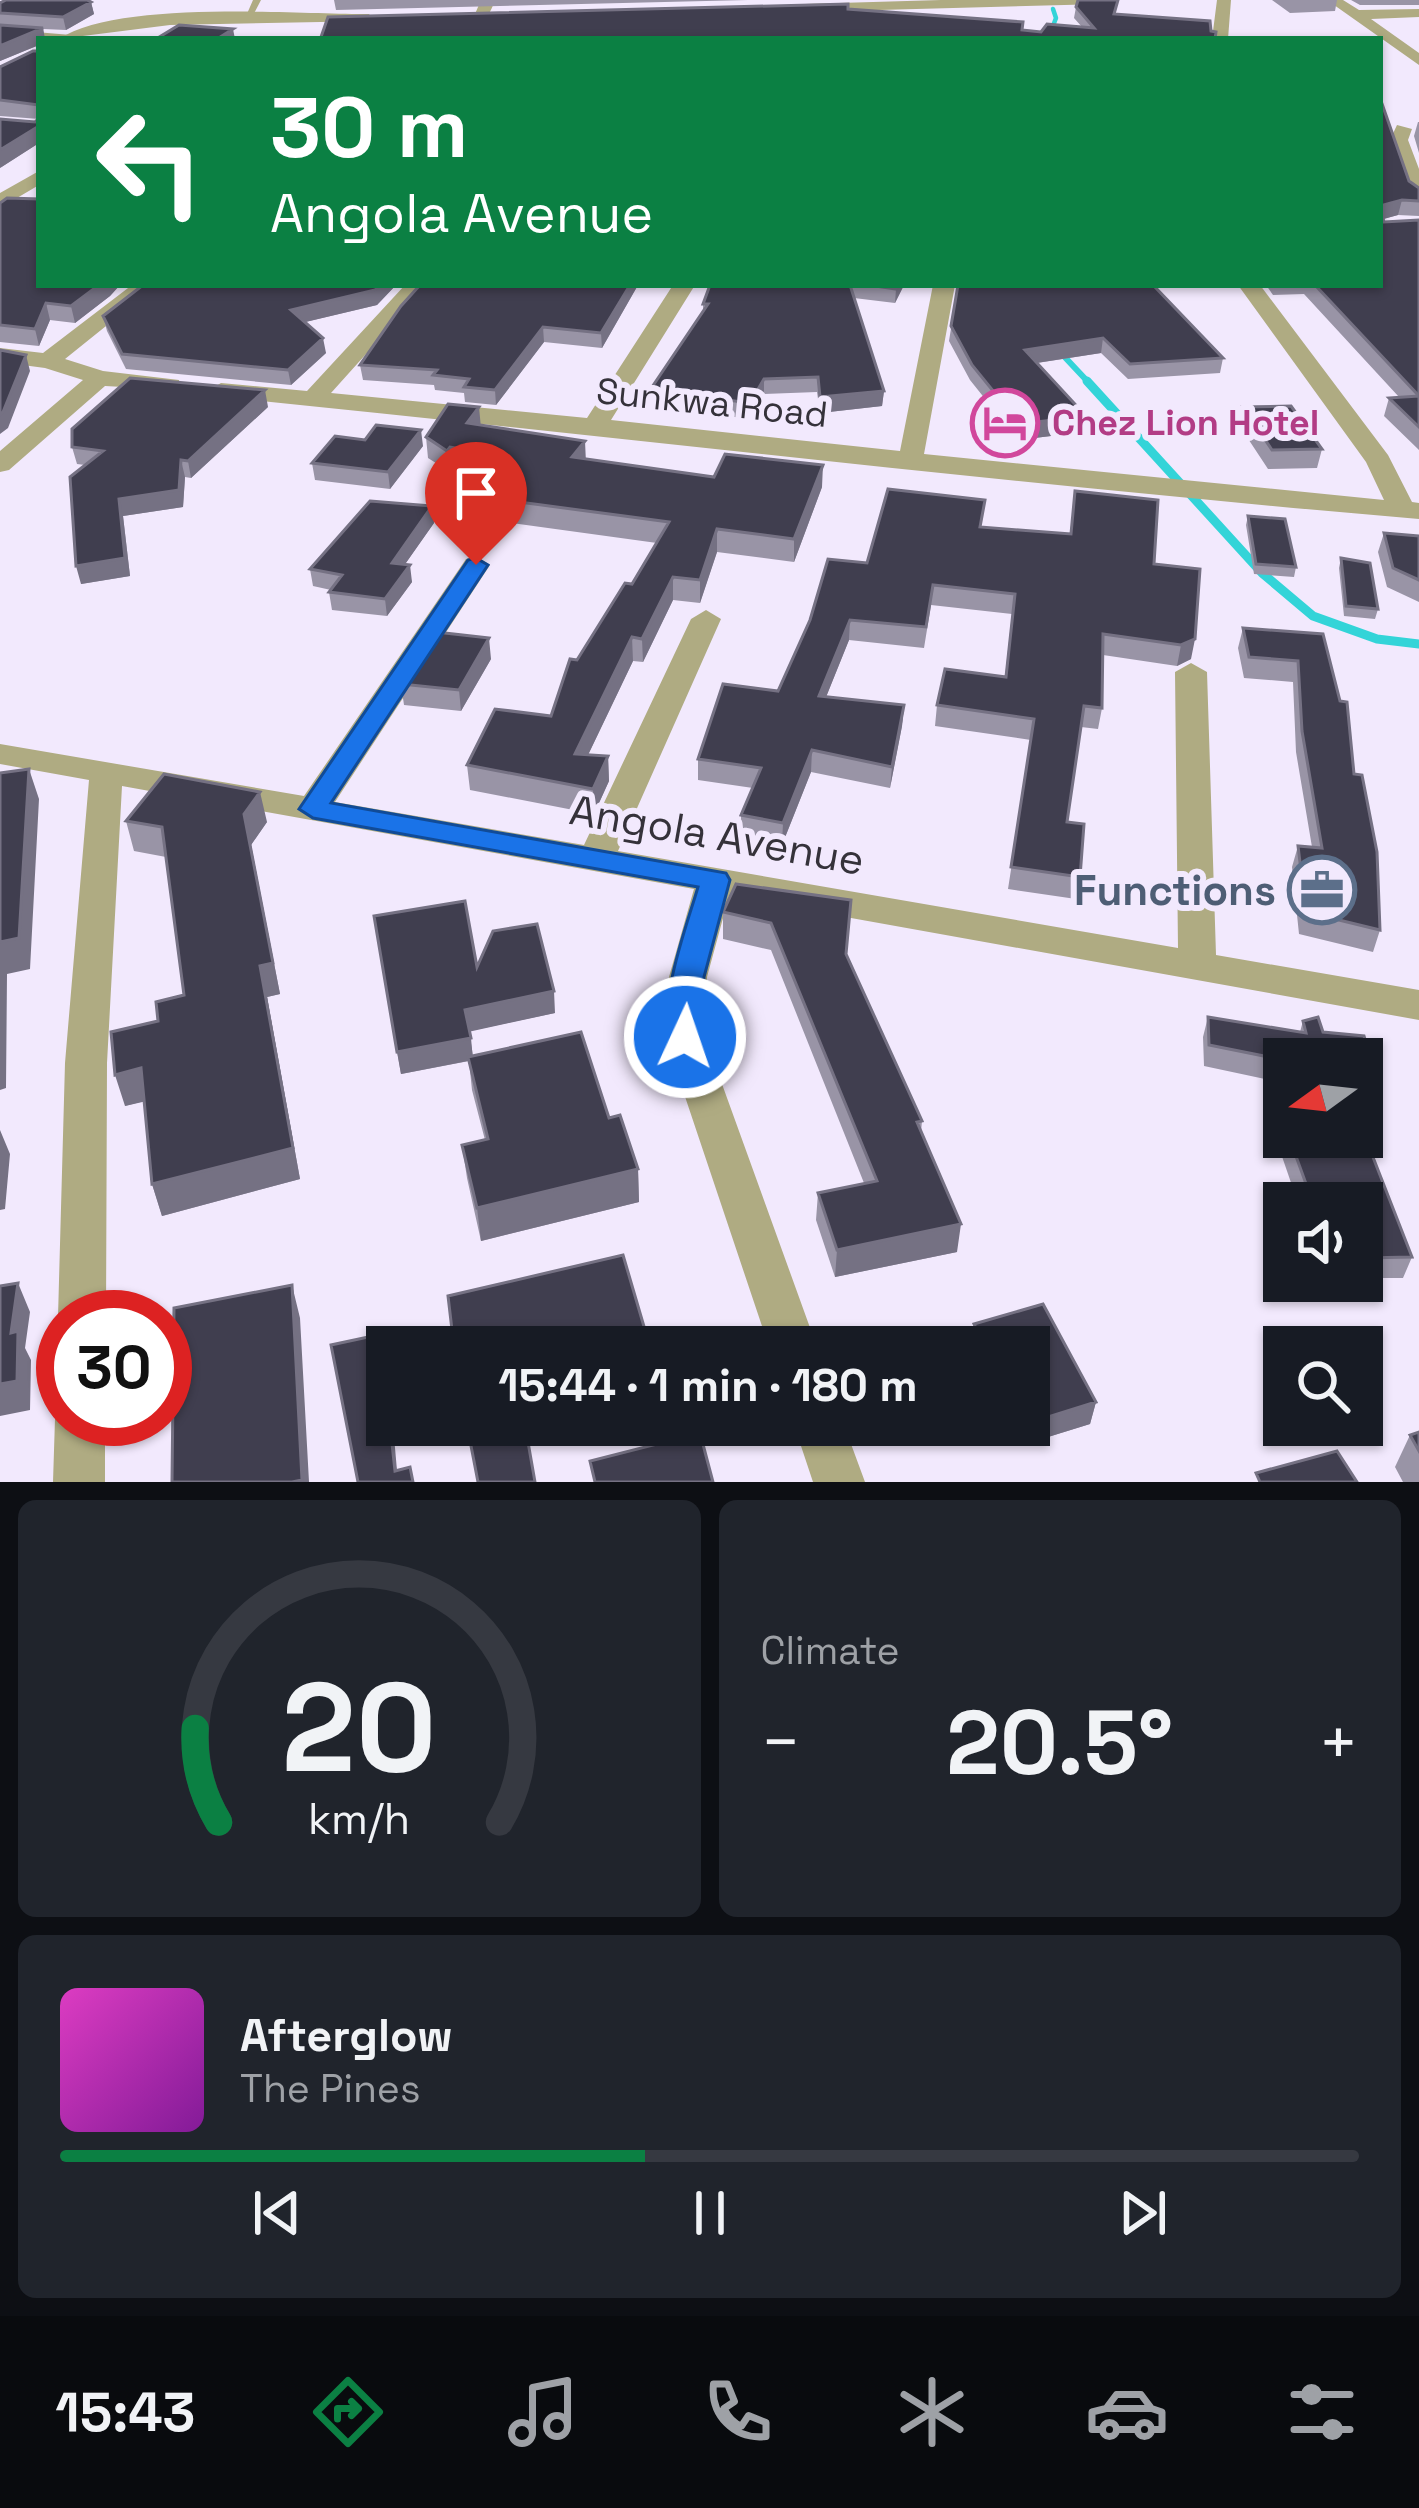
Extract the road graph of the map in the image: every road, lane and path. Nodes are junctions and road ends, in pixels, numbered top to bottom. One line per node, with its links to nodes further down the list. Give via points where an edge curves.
1 (257, 0): 15 (lane)
2 (1089, 0): 3 (street); 6 (street)
3 (1103, 0)
4 (1224, 0): 21 (street)
5 (1334, 0): 10 (street)
6 (1042, 6): 8 (street)
7 (485, 8): 11 (street); 12 (street); 20 (street)
8 (787, 8)
9 (1419, 13): 10 (street)
10 (1356, 15): 22 (street)
11 (505, 16)
12 (460, 17)
13 (397, 18): 14 (street)
14 (286, 20): 15 (street); 17 (street)
15 (247, 21): 19 (street, via 115,26)
16 (0, 31): 18 (lane)
17 (271, 35)
18 (49, 36)
19 (77, 36)
20 (457, 36)
21 (1220, 36)
22 (1419, 60)
23 (1403, 129): 25 (street, via 1399,140)
24 (36, 179): 26 (street)
25 (1419, 194)
26 (0, 202)
27 (142, 288): 33 (street)
28 (414, 288): 35 (street)
29 (682, 288): 36 (street)
30 (944, 288): 37 (street)
31 (1251, 288): 39 (street)
32 (0, 355): 33 (street, Sunkwa Road)
33 (48, 361): 34 (street, Sunkwa Road)
34 (100, 378): 35 (street, Sunkwa Road); 38 (street)
35 (313, 399): 36 (street, Sunkwa Road)
36 (595, 426): 37 (street, Sunkwa Road)
37 (909, 462): 39 (street, Sunkwa Road)
38 (0, 464)
39 (1410, 510)
40 (476, 565): 45 (street)
41 (706, 619): 46 (street)
42 (1191, 672): 48 (street)
43 (0, 754): 44 (street, Angola Avenue)
44 (106, 775): 45 (street, Angola Avenue); 50 (street, via 86,1063)
45 (313, 809): 46 (street, Angola Avenue)
46 (596, 860): 47 (street, Angola Avenue)
47 (715, 880): 48 (street, Angola Avenue); 51 (street, via 688,977 685,1037)
48 (1197, 964): 49 (street, Angola Avenue)
49 (1419, 1005)
50 (82, 1290)
51 (786, 1326)
52 (80, 1446): 54 (street)
53 (826, 1446): 55 (street)
54 (79, 1482)
55 (838, 1482)

